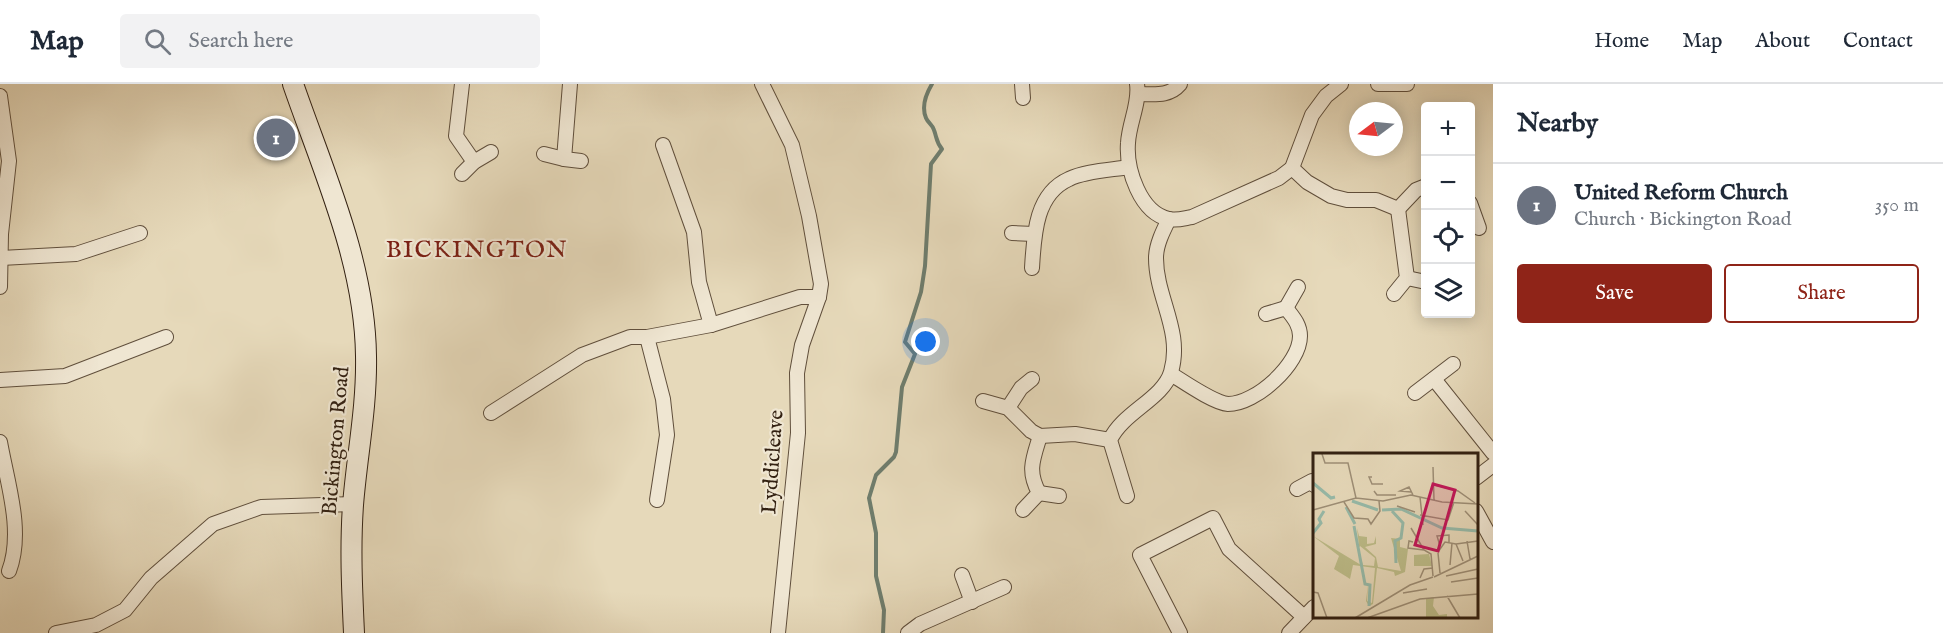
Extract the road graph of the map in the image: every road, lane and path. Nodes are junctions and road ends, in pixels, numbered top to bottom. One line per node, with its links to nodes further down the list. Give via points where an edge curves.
1 (293, 84): 64 (main road, Bickington Road, via 346,238 361,299 366,355 364,421)
2 (462, 84): 18 (street, via 456,136)
3 (570, 84): 16 (street)
4 (762, 84): 37 (street, Lyddicleave, via 792,145 809,216 821,284)
5 (1022, 84): 12 (street)
6 (1180, 84): 10 (street, via 1161,94)
7 (1341, 84): 20 (street, via 1312,115)
8 (1378, 84): 9 (street)
9 (1407, 84)
10 (1138, 89): 19 (street, via 1130,128)
11 (0, 96): 30 (street, via 9,160)
12 (1023, 98)
13 (663, 145): 40 (street, via 694,232 699,282)
14 (490, 152): 18 (street)
15 (544, 154): 16 (street)
16 (564, 159): 17 (street)
17 (581, 161)
18 (474, 162): 21 (street)
19 (1129, 167): 24 (street, via 1153,212); 29 (street, via 1069,178 1047,195)
20 (1293, 168): 23 (street, via 1331,196 1376,200); 24 (street, via 1192,217)
21 (462, 174)
22 (1421, 188): 23 (street)
23 (1398, 209): 32 (street)
24 (1169, 219): 44 (street, via 1156,257 1176,347)
25 (1493, 223): 26 (street)
26 (1475, 230)
27 (140, 233): 30 (street, via 76,254)
28 (1012, 233): 29 (street)
29 (1034, 234): 31 (street)
30 (1, 258): 34 (street)
31 (1032, 268)
32 (1407, 278): 33 (street); 36 (street)
33 (1421, 281)
34 (0, 287)
35 (1298, 287): 38 (street)
36 (1394, 294)
37 (819, 297): 40 (street, via 800,297); 77 (street, Lyddicleave, via 797,373 798,433)
38 (1286, 308): 39 (street); 44 (street, via 1299,325 1298,352 1292,363 1249,400 1226,404)
39 (1266, 314)
40 (711, 325): 42 (street)
41 (166, 337): 47 (street, via 65,376)
42 (647, 337): 51 (street, via 630,337 582,355); 63 (street, via 663,399 667,435)
43 (1453, 364): 46 (street)
44 (1171, 374): 53 (street, via 1152,398 1116,428)
45 (1032, 378): 50 (street)
46 (1434, 379): 48 (street); 55 (street)
47 (0, 380)
48 (1415, 393)
49 (983, 401): 50 (street)
50 (1008, 408): 52 (street)
51 (491, 413)
52 (1040, 436): 53 (street, via 1075,434); 60 (street, via 1032,461 1032,480)
53 (1110, 440): 62 (street)
54 (0, 442): 68 (street, via 16,533 15,555)
55 (1493, 453)
56 (1493, 465): 57 (street)
57 (1478, 476)
58 (1313, 483): 59 (street)
59 (1298, 489)
60 (1039, 493): 61 (street); 65 (street)
61 (1059, 496)
62 (1127, 496)
63 (657, 500)
64 (353, 504): 75 (street, via 261,507 213,524 151,578 125,610 96,625); 76 (main road, Bickington Road)
65 (1023, 510)
66 (1478, 515): 67 (street)
67 (1493, 542)
68 (9, 571)
69 (962, 575): 71 (street)
70 (1004, 587): 71 (street)
71 (972, 602): 78 (street)
72 (1313, 608): 73 (street)
73 (1304, 617): 74 (street, via 1229,549 1213,518 1140,555); 79 (street)
74 (1176, 632)
75 (56, 633)
76 (354, 633)
77 (778, 633)
78 (908, 633)
79 (1289, 633)

